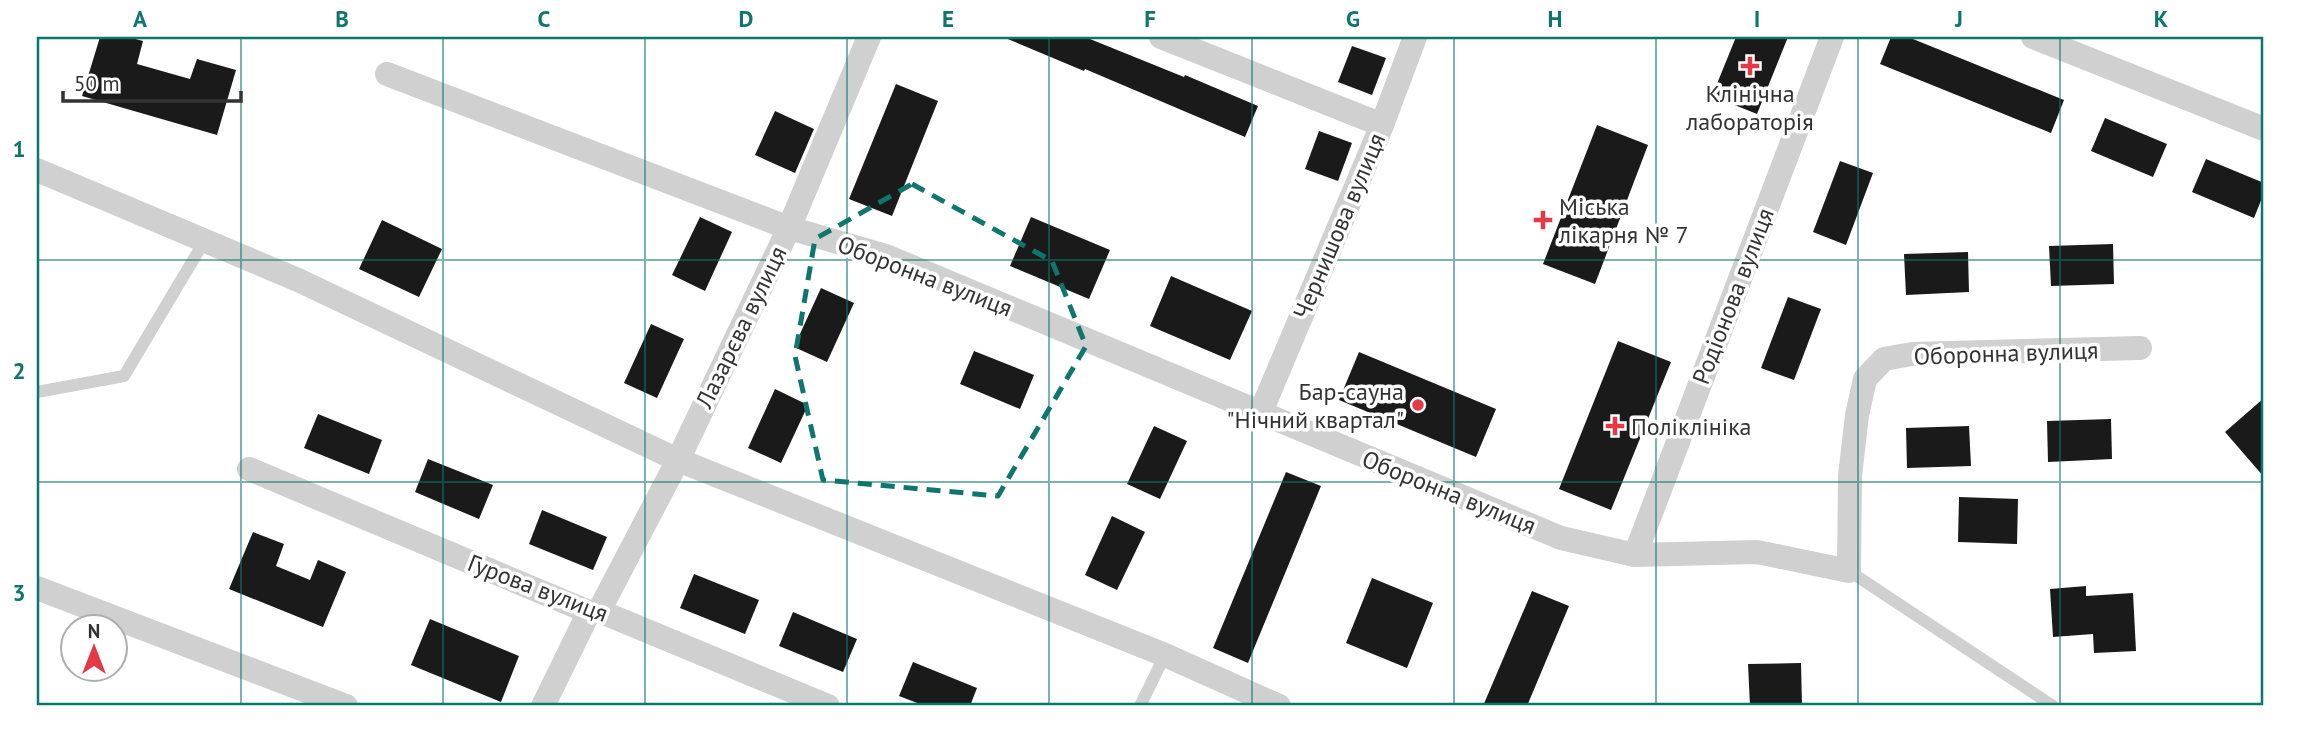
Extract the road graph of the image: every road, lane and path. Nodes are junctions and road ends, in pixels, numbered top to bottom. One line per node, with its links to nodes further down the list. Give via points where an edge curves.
1 (869, 37): 10 (street, Лазарєва вулиця)
2 (1161, 37): 7 (street)
3 (1415, 37): 7 (street, Чернишова вулиця)
4 (1832, 37): 17 (street, Родіонова вулиця)
5 (2033, 37): 8 (street)
6 (387, 74): 10 (street, Оборонна вулиця)
7 (1382, 125): 14 (street, Чернишова вулиця)
8 (2264, 129)
9 (37, 170): 11 (street)
10 (789, 228): 14 (street, Оборонна вулиця, via 886,256); 15 (street, Лазарєва вулиця)
11 (205, 240): 13 (lane, via 124,376); 15 (street)
12 (2140, 348): 18 (street, Оборонна вулиця, via 1912,354 1884,359 1865,379 1857,415 1850,476)
13 (37, 392)
14 (1260, 414): 17 (street, Оборонна вулиця, via 1561,538)
15 (678, 460): 20 (street, Лазарєва вулиця); 21 (street)
16 (249, 469): 20 (street, Гурова вулиця)
17 (1634, 555): 18 (street, Оборонна вулиця, via 1757,552)
18 (1849, 571): 27 (lane)
19 (37, 588): 22 (street)
20 (594, 611): 23 (street, Лазарєва вулиця); 24 (street, Гурова вулиця)
21 (1165, 655): 25 (lane); 26 (street)
22 (346, 706)
23 (543, 706)
24 (828, 706)
25 (1140, 706)
26 (1279, 706)
27 (2053, 706)

